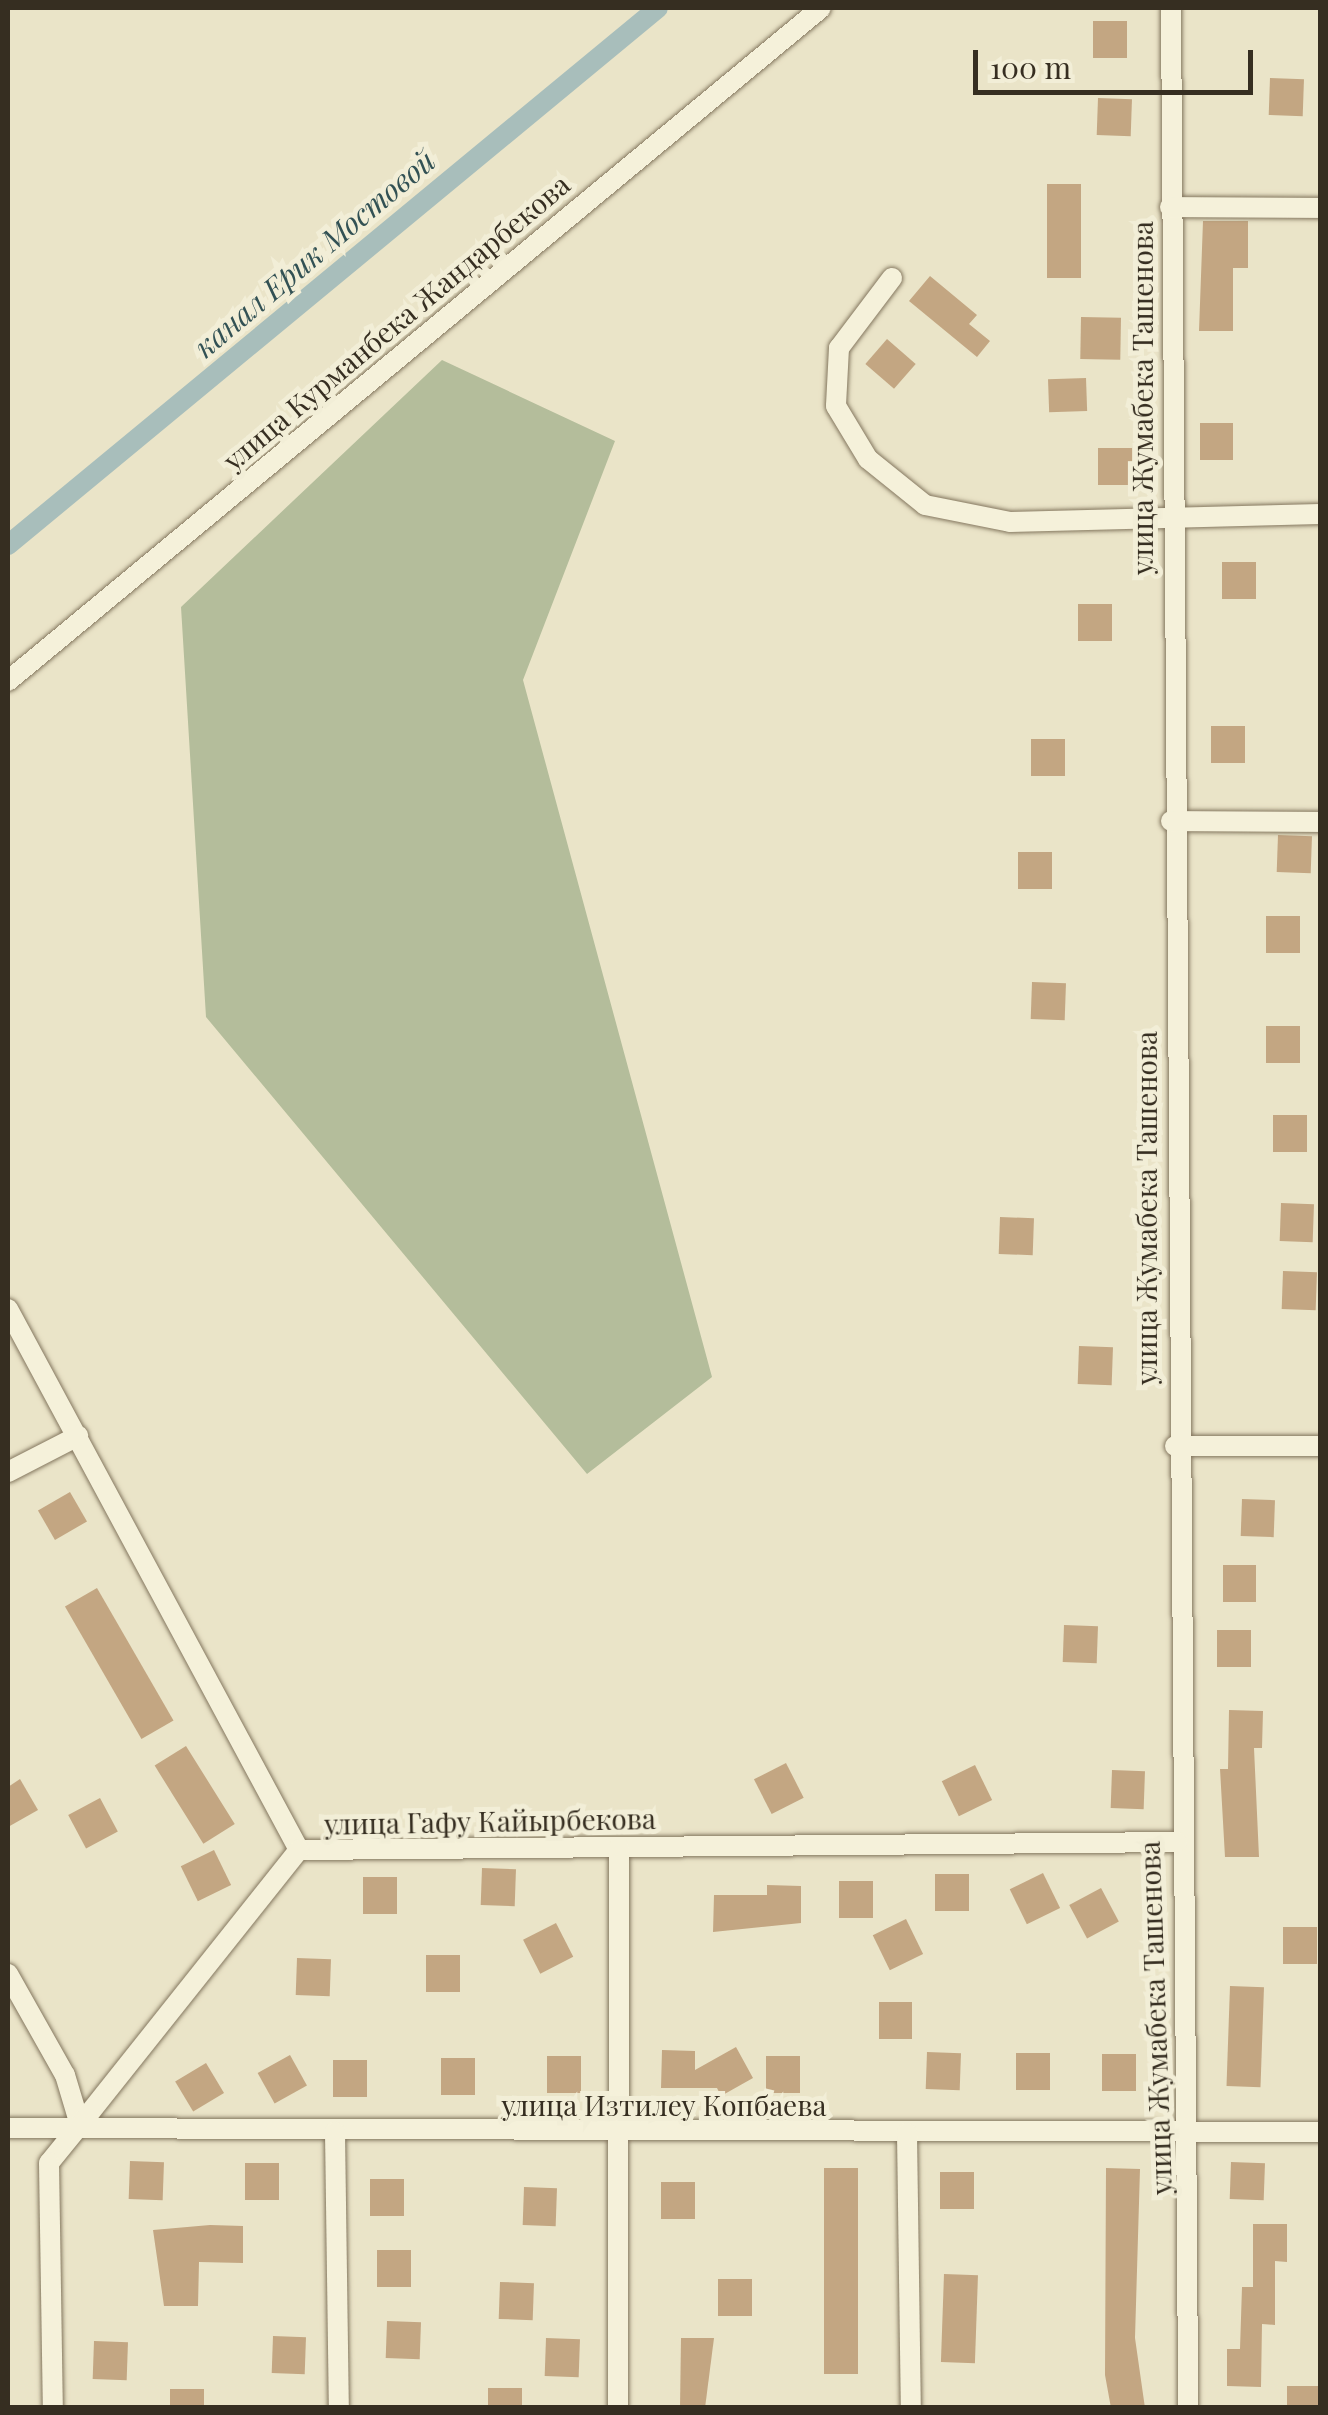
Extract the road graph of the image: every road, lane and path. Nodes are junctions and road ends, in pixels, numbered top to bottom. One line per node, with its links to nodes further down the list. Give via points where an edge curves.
1 (821, 8): 8 (street, улица Курманбека Жандарбекова)
2 (1172, 8): 3 (street, улица Жумабека Ташенова)
3 (1170, 207): 4 (street); 7 (street, улица Жумабека Ташенова)
4 (1320, 208)
5 (892, 278): 7 (street, via 839,348 836,406 868,459 925,505 1010,522)
6 (1320, 514): 7 (street)
7 (1169, 520): 9 (street, улица Жумабека Ташенова)
8 (8, 681)
9 (1171, 821): 10 (street); 13 (street, улица Жумабека Ташенова)
10 (1320, 822)
11 (8, 1309): 12 (street, улица Гафу Кайырбекова)
12 (78, 1436): 15 (street); 18 (street, улица Гафу Кайырбекова)
13 (1175, 1446): 14 (street); 16 (street, улица Жумабека Ташенова)
14 (1320, 1446)
15 (8, 1472)
16 (1177, 1842): 17 (street, улица Гафу Кайырбекова); 23 (street, улица Жумабека Ташенова)
17 (619, 1847): 18 (street, улица Гафу Кайырбекова); 25 (street)
18 (299, 1850): 20 (street)
19 (8, 1974): 20 (street, via 65,2075)
20 (80, 2125): 21 (street, улица Изтилеу Копбаева); 22 (street, улица Изтилеу Копбаева); 27 (street, via 49,2163)
21 (8, 2128)
22 (335, 2132): 25 (street, улица Изтилеу Копбаева); 28 (street)
23 (1189, 2132): 24 (street, улица Изтилеу Копбаева); 26 (street, улица Изтилеу Копбаева); 31 (street, улица Жумабека Ташенова)
24 (1320, 2132)
25 (614, 2133): 26 (street, улица Изтилеу Копбаева); 29 (street)
26 (906, 2133): 30 (street)
27 (53, 2408)
28 (338, 2408)
29 (618, 2408)
30 (911, 2408)
31 (1188, 2408)

